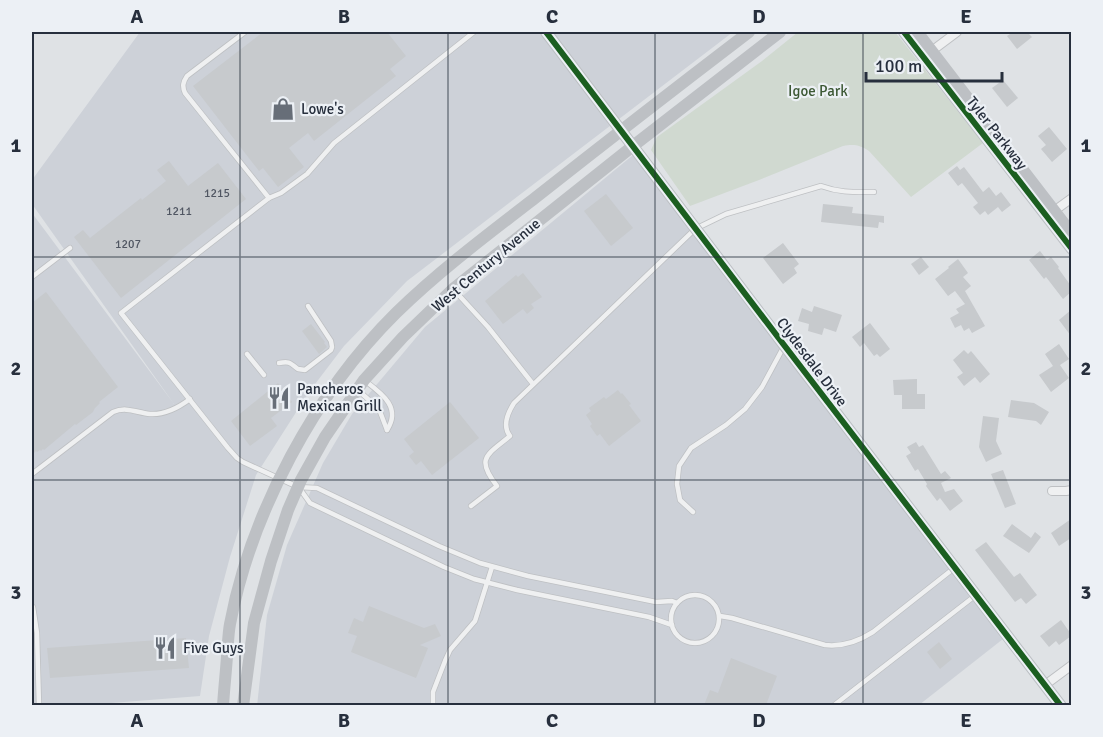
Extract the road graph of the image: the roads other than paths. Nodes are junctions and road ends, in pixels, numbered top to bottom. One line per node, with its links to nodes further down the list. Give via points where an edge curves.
1 (245, 32): 13 (lane, via 187,76 183,88)
2 (474, 32): 13 (lane, via 334,143 307,174)
3 (546, 32): 10 (main road, Clydesdale Drive)
4 (749, 32): 10 (main road, West Century Avenue)
5 (780, 32): 11 (main road, West Century Avenue)
6 (904, 32): 9 (main road, Tyler Parkway)
7 (917, 32): 9 (main road, Tyler Parkway)
8 (957, 32): 9 (street)
9 (928, 54): 15 (main road, Tyler Parkway); 19 (main road, Tyler Parkway)
10 (620, 130): 11 (main road, Clydesdale Drive); 31 (main road, West Century Avenue, via 432,279 396,313 327,396)
11 (633, 146): 16 (main road, Clydesdale Drive); 21 (main road, West Century Avenue)
12 (874, 192): 16 (lane, via 835,191 821,186 726,213)
13 (269, 198): 29 (lane, via 121,313)
14 (1071, 198): 15 (street)
15 (1054, 211): 17 (main road, Tyler Parkway)
16 (695, 229): 23 (main road, Clydesdale Drive); 27 (lane)
17 (1071, 234)
18 (70, 248): 20 (lane)
19 (1071, 249)
20 (32, 277)
21 (453, 289): 27 (lane); 28 (main road, West Century Avenue)
22 (308, 306): 25 (lane, via 331,341 331,350 305,370 289,362)
23 (784, 345): 36 (lane, via 762,387 745,409 691,448 679,466 680,500); 38 (main road, Clydesdale Drive)
24 (247, 354): 26 (lane)
25 (279, 363)
26 (264, 375)
27 (533, 384): 35 (lane, via 509,412 506,427 510,436 486,458 486,471 497,486)
28 (360, 385): 28 (lane, via 382,413 387,430 392,414 389,403 382,395); 32 (main road, West Century Avenue, via 324,437)
29 (190, 399): 30 (lane, via 162,413 127,409 113,412); 31 (lane, via 237,458)
30 (32, 474)
31 (280, 479): 32 (lane); 48 (main road, West Century Avenue, via 249,550 230,626)
32 (298, 487): 37 (lane, via 317,488 446,550); 39 (lane, via 310,503 444,567); 49 (main road, West Century Avenue, via 254,623)
33 (1071, 490): 34 (street)
34 (1052, 491)
35 (471, 506)
36 (693, 512)
37 (492, 567): 39 (lane); 41 (lane, via 656,602)
38 (955, 567): 40 (main road, Clydesdale Drive); 43 (lane, via 873,632 849,644 825,645)
39 (488, 583): 44 (lane); 50 (lane, via 475,621 445,661 433,692)
40 (976, 595): 46 (main road, Clydesdale Drive); 51 (lane)
41 (677, 603): 43 (lane, via 691,595 707,597); 44 (lane)
42 (33, 608): 47 (lane)
43 (720, 616): 44 (lane, via 716,632 704,642 688,642)
44 (672, 625)
45 (1071, 665): 46 (street)
46 (1045, 685): 52 (main road, Clydesdale Drive)
47 (39, 705)
48 (223, 705)
49 (243, 705)
50 (433, 705)
51 (833, 705)
52 (1061, 705)

